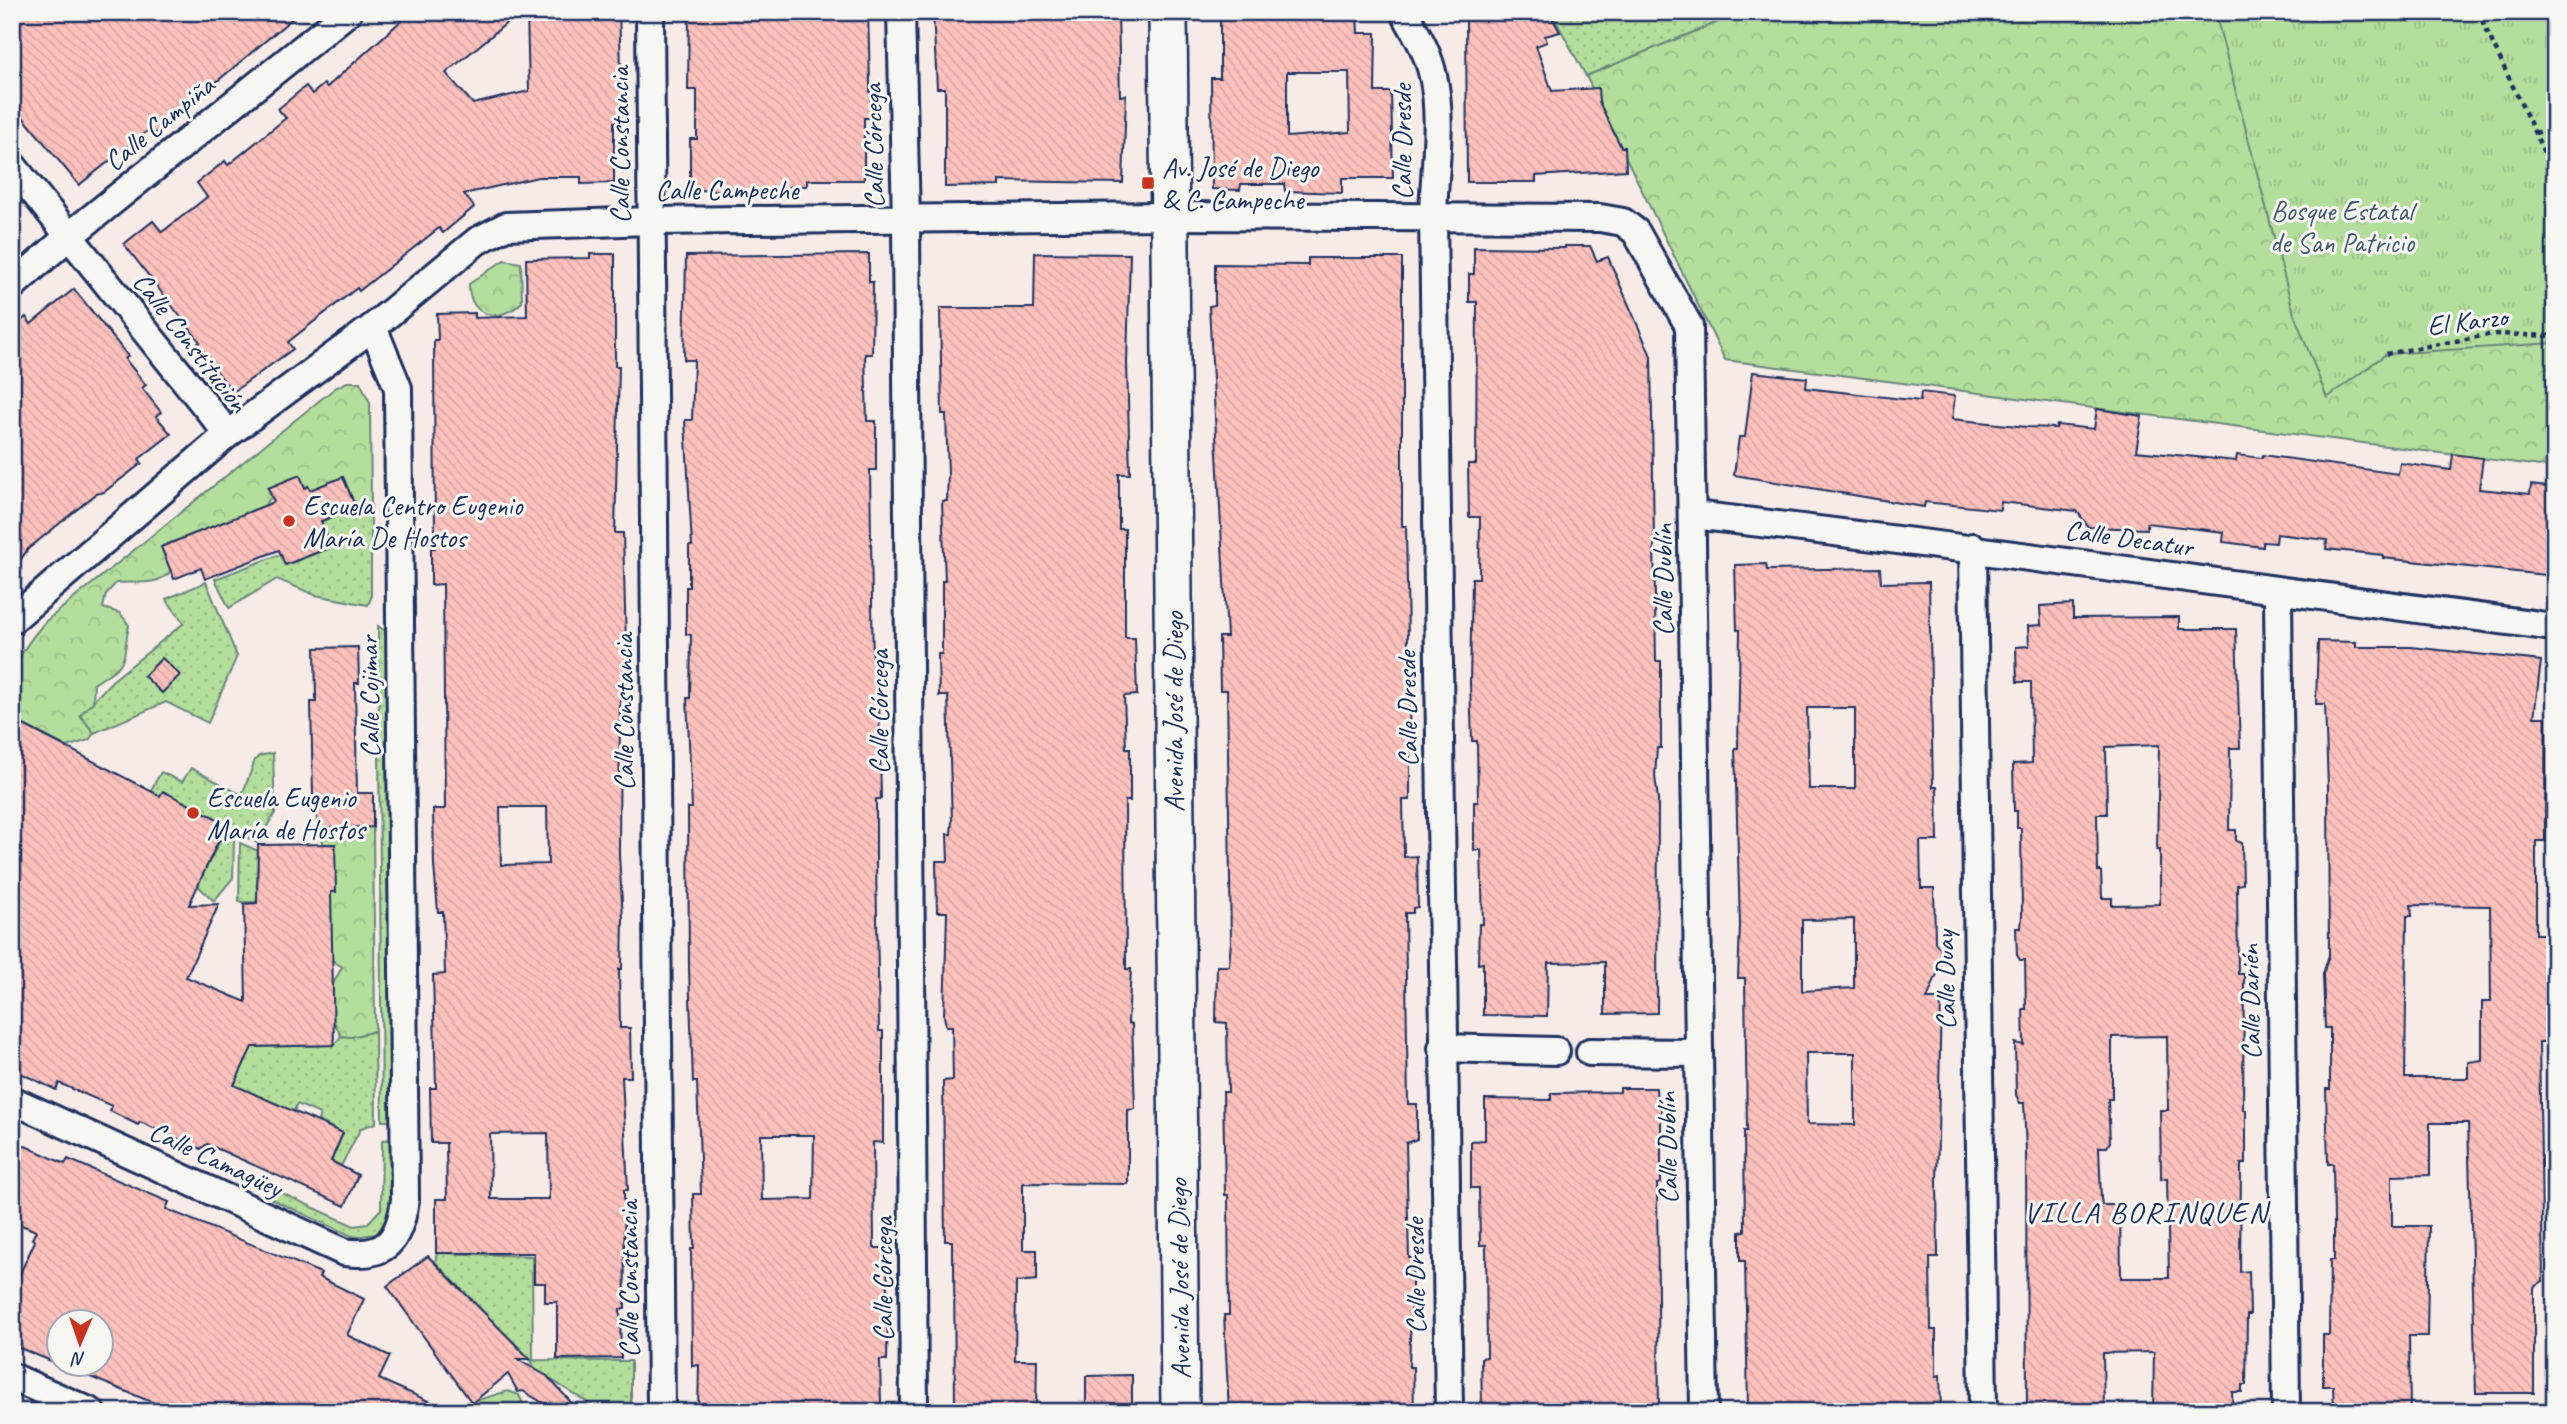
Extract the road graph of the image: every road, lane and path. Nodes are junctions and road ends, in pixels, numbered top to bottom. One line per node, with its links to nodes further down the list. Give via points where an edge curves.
1 (348, 12): 15 (street, Calle Campiña)
2 (650, 12): 14 (street, Calle Constancia)
3 (901, 12): 13 (street, Calle Córcega)
4 (1168, 12): 11 (main road, Avenida José de Diego)
5 (1404, 12): 12 (street, Calle Dresde, via 1426,51 1434,78)
6 (2478, 12): 8 (path)
7 (2555, 128): 8 (path)
8 (2535, 133): 10 (path)
9 (12, 165): 15 (street, Calle Constitución)
10 (2555, 176)
11 (1170, 216): 12 (street, Calle Dublín); 13 (street, Calle Campeche); 36 (main road, Avenida José de Diego)
12 (1433, 216): 21 (street, Calle Dublín, via 1600,218 1623,222 1636,232 1689,327); 26 (street, Calle Dresde)
13 (906, 220): 14 (street, Calle Campeche); 35 (street, Calle Córcega)
14 (651, 221): 17 (street, Calle Campeche, via 506,226 477,241); 34 (street, Calle Constancia)
15 (68, 237): 16 (street, Calle Campiña); 20 (street, Calle Constitución)
16 (12, 286)
17 (373, 327): 20 (street, Calle Campeche); 31 (street, Calle Cojimar, via 398,388 405,1200 402,1223)
18 (2555, 336): 19 (path, El Karzo, via 2493,334)
19 (2386, 354)
20 (228, 434): 24 (street, Calle Constitución)
21 (1693, 515): 22 (street, Calle Decatur); 29 (street, Calle Dublín)
22 (1973, 547): 23 (street, Calle Decatur); 39 (street, Calle Duay)
23 (2278, 592): 25 (street, Calle Decatur); 40 (street, Calle Darién)
24 (12, 620)
25 (2555, 627)
26 (1442, 1048): 27 (street); 37 (street, Calle Dresde)
27 (1556, 1051)
28 (1590, 1052): 29 (street)
29 (1696, 1053): 38 (street, Calle Dublín)
30 (12, 1100): 31 (street, Calle Camagüey, via 344,1252 365,1255)
31 (394, 1238)
32 (12, 1377): 33 (street)
33 (91, 1412)
34 (661, 1412)
35 (914, 1412)
36 (1180, 1412)
37 (1450, 1412)
38 (1704, 1412)
39 (1983, 1412)
40 (2286, 1412)

